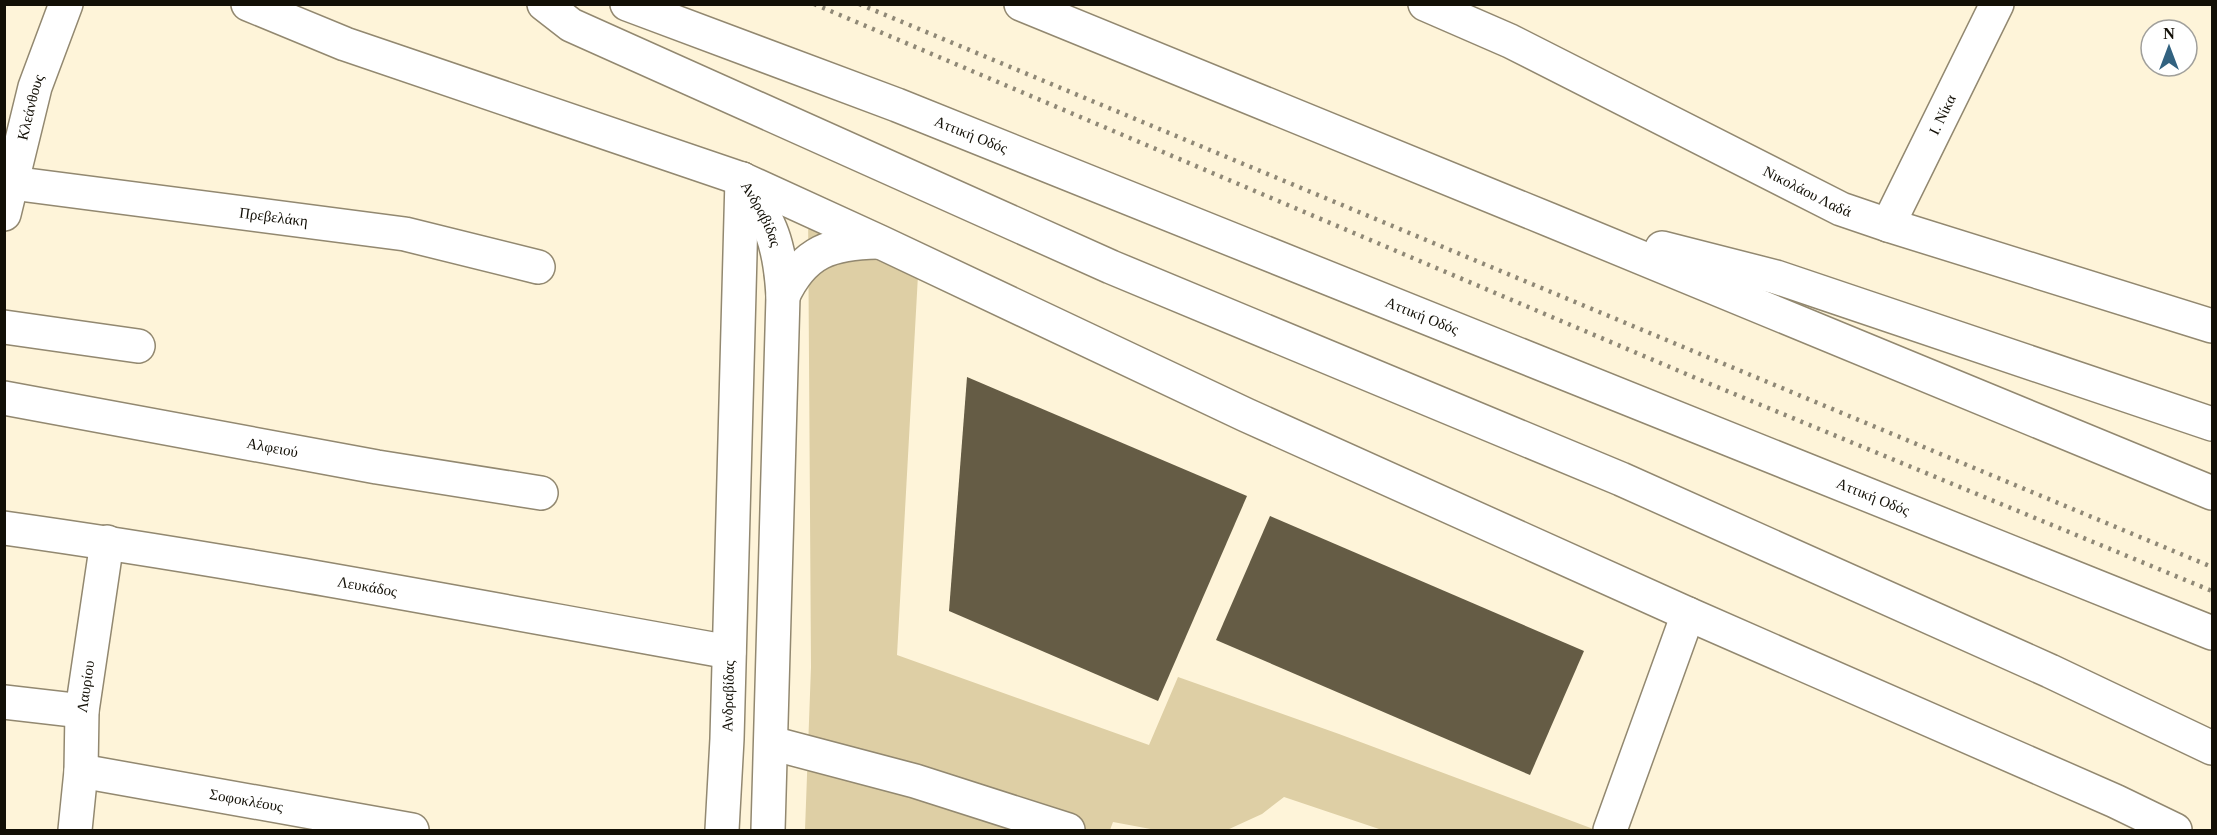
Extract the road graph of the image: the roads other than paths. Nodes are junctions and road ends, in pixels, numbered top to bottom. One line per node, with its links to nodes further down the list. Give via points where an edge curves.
1 (66, 4): 9 (main road, Κλεάνθους, via 35,87)
2 (248, 4): 8 (main road, via 345,44)
3 (544, 4): 31 (main road, via 572,25 985,212 1622,479)
4 (627, 4): 26 (main road, Αττική Οδός, via 908,110)
5 (1021, 4): 11 (main road)
6 (1425, 4): 12 (main road, Νικολάου Λαδά, via 1510,41 1841,209)
7 (1997, 4): 12 (main road, Ι. Νίκα)
8 (742, 179): 13 (main road); 15 (main road, Ανδραβίδας, via 774,233 782,264); 27 (main road, Ανδραβίδας)
9 (8, 182): 10 (main road, Κλεάνθους); 14 (main road, Πρεβελάκη, via 405,234)
10 (4, 214)
11 (1550, 220): 20 (main road, via 1776,277); 21 (main road)
12 (1888, 225): 16 (main road, Νικολάου Λαδά)
13 (880, 242): 15 (main road, via 826,249 805,261); 25 (main road, via 1246,415)
14 (538, 267)
15 (783, 296): 30 (main road, Ανδραβίδας)
16 (2212, 326)
17 (4, 327): 18 (main road)
18 (138, 346)
19 (4, 398): 22 (main road, Αλφειού)
20 (2212, 424)
21 (2212, 493)
22 (541, 494)
23 (4, 528): 24 (main road, Λευκάδος)
24 (107, 542): 27 (main road, Λευκάδος); 29 (main road, Λαυρίου)
25 (1688, 614): 38 (main road); 39 (main road)
26 (2212, 633)
27 (729, 652): 35 (main road, Ανδραβίδας)
28 (4, 702): 29 (main road)
29 (81, 711): 32 (main road, Λαυρίου)
30 (771, 743): 36 (main road, Ανδραβίδας); 37 (main road, via 915,781)
31 (2212, 748)
32 (81, 771): 33 (main road, Λαυρίου); 34 (main road, Σοφοκλέους)
33 (75, 831)
34 (412, 831)
35 (722, 831)
36 (768, 831)
37 (1068, 831)
38 (1610, 831)
39 (2175, 831)

